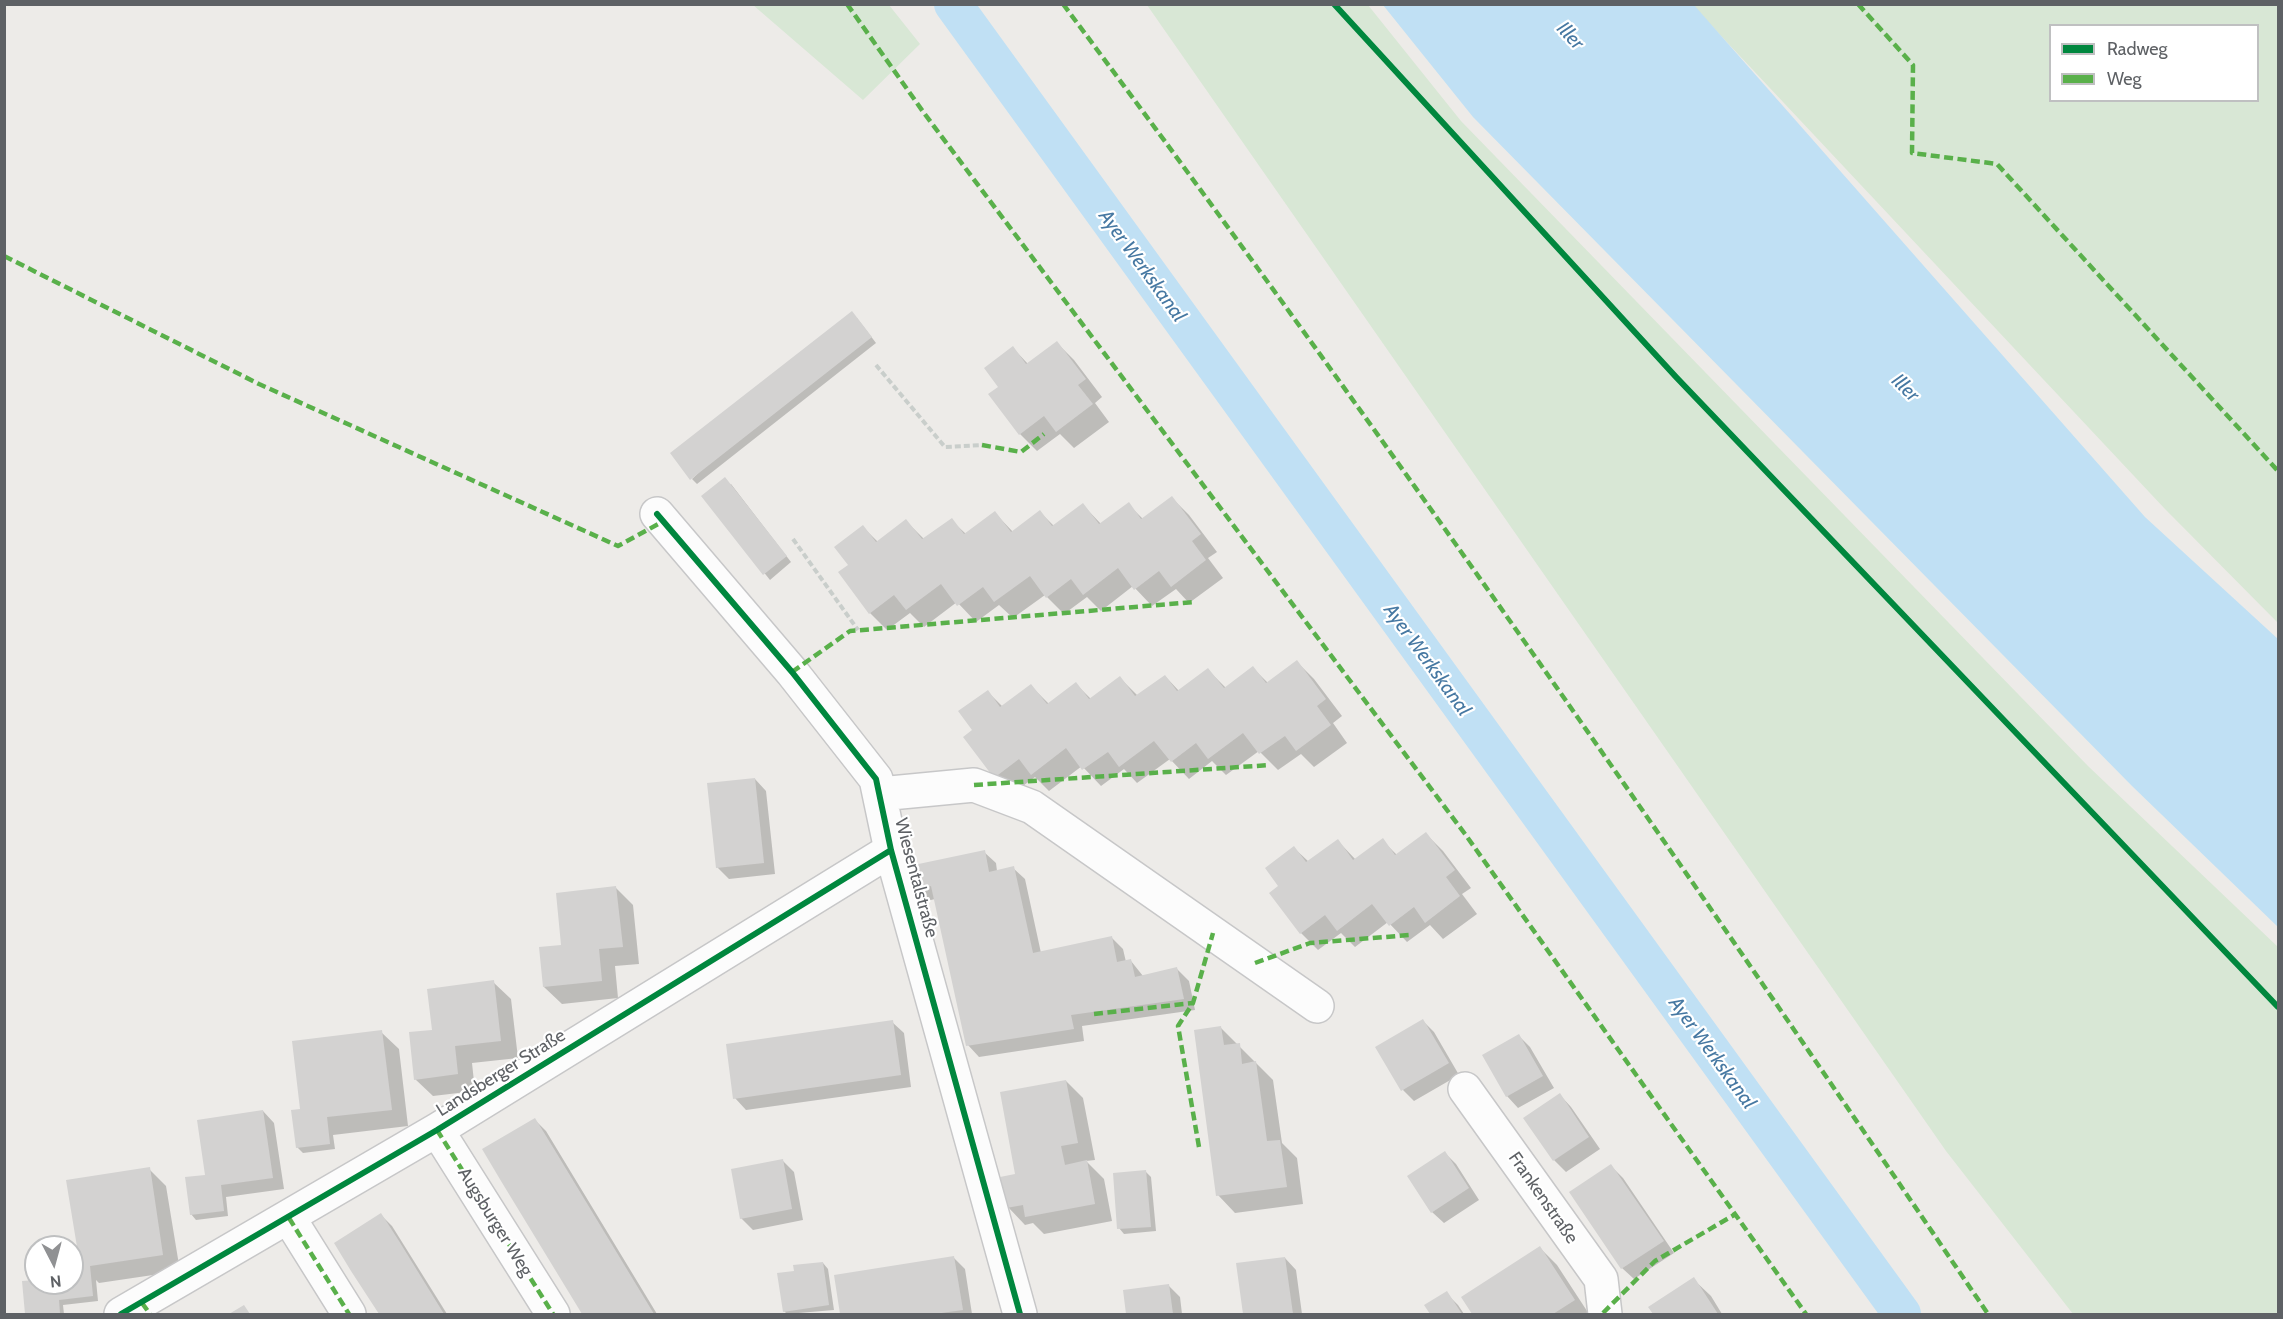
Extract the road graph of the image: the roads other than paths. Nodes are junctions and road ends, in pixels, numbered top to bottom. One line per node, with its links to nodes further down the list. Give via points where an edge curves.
1 (657, 514): 2 (street, Wiesentalstraße, via 792,672 876,780)
2 (879, 794): 3 (street, Wiesentalstraße); 4 (street, Wiesentalstraße, via 974,785 1032,807)
3 (891, 849): 6 (street, Landsberger Straße); 11 (street, Wiesentalstraße)
4 (1317, 1006)
5 (1466, 1089): 12 (street, Frankenstraße, via 1601,1279)
6 (437, 1130): 7 (street, Landsberger Straße); 10 (street, Augsburger Weg)
7 (289, 1218): 8 (street, Landsberger Straße); 9 (street)
8 (138, 1310)
9 (349, 1314)
10 (553, 1314)
11 (1020, 1314)
12 (1603, 1314)

